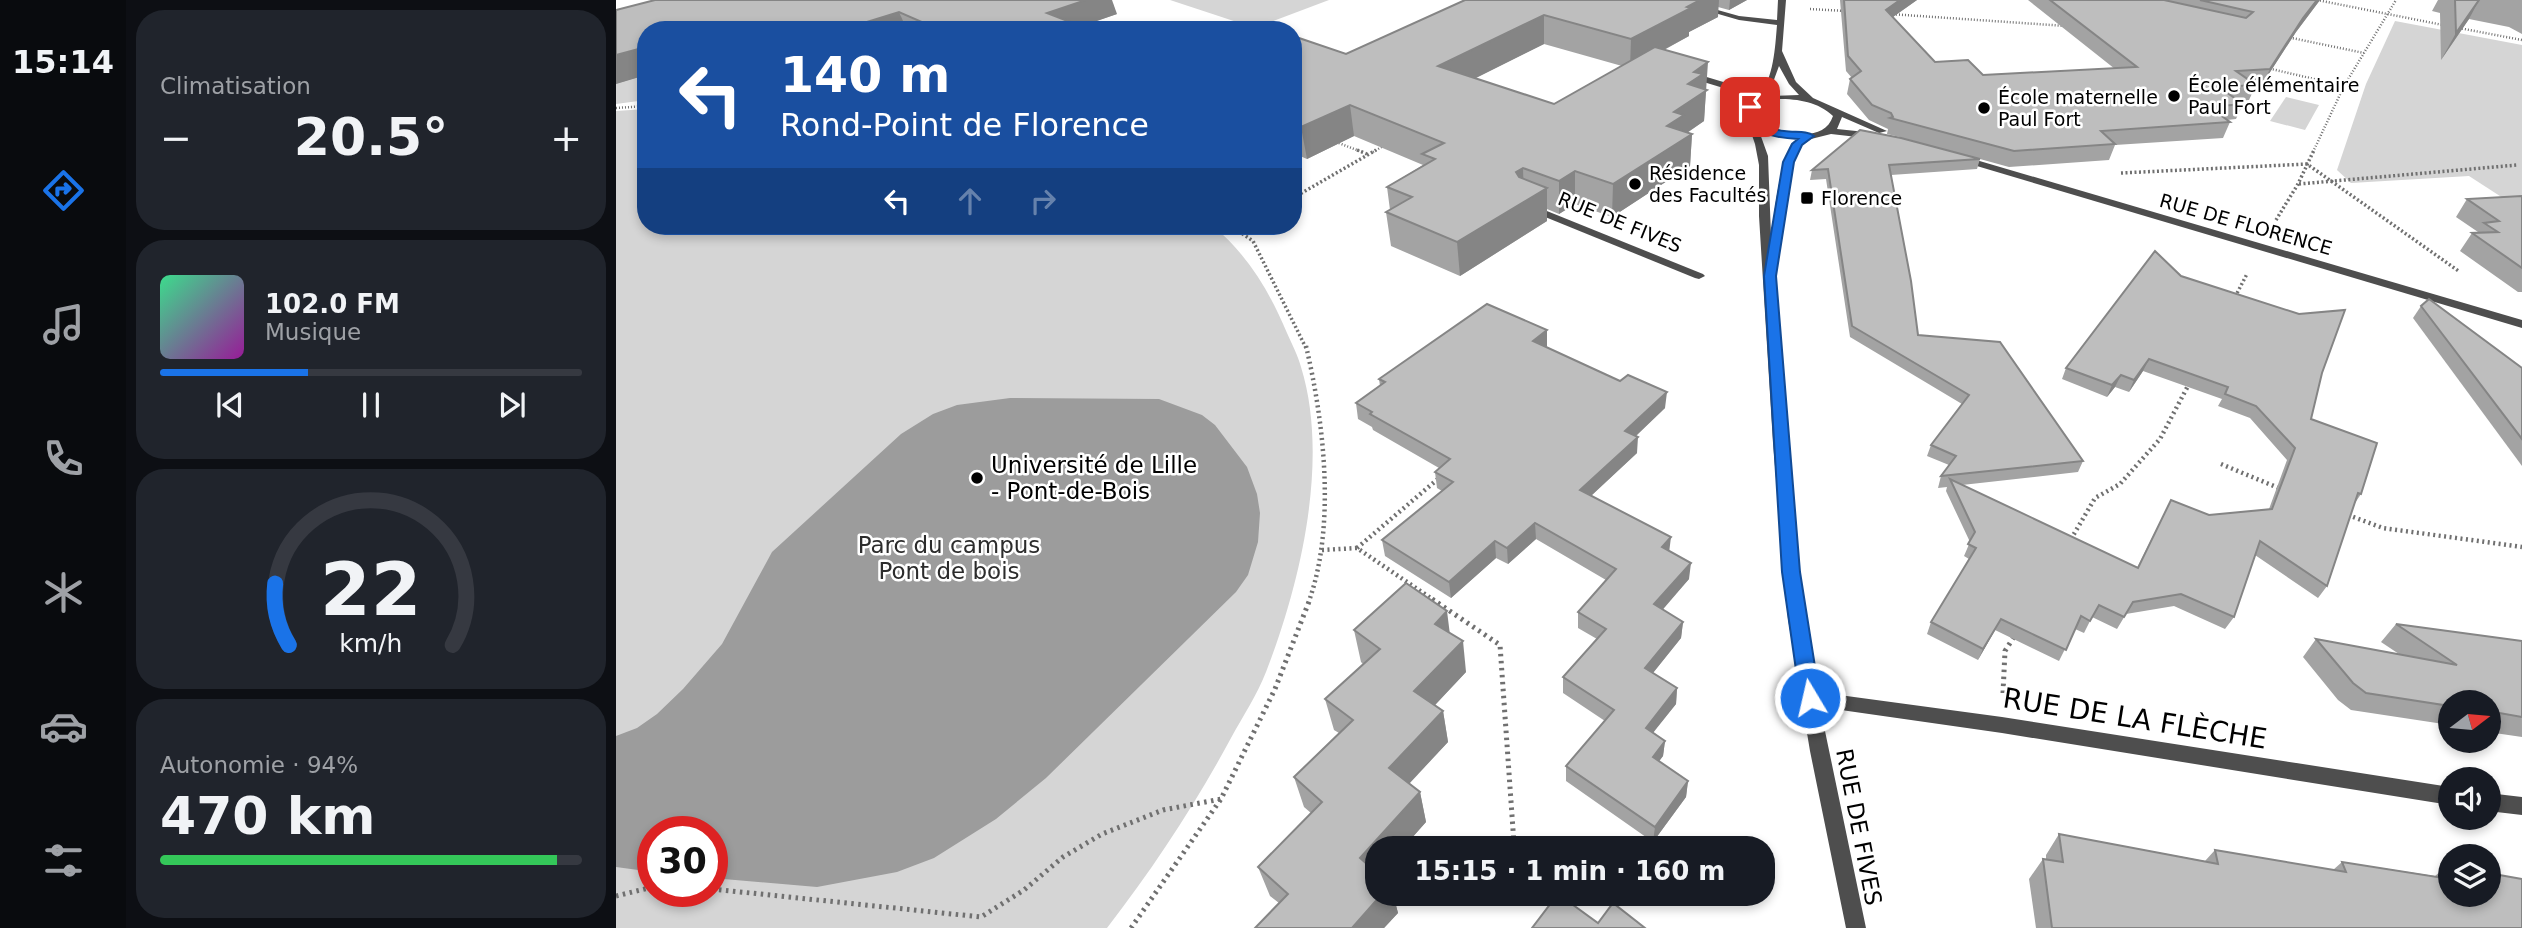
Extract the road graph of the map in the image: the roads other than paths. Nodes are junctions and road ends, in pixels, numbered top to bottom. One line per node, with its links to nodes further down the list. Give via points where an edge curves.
1 (1674, 0): 3 (street, via 1739,18)
2 (1782, 0): 3 (street)
3 (1781, 23): 4 (street)
4 (1778, 47): 6 (street); 7 (street, via 1788,78)
5 (1684, 73): 6 (street, via 1740,90)
6 (1768, 86): 8 (street)
7 (1812, 100): 8 (street); 9 (street)
8 (1760, 101): 10 (street, via 1750,107)
9 (1831, 108): 11 (street, via 1838,120); 11 (street, via 1890,136)
10 (1751, 121): 12 (street, via 1775,133); 16 (street, RUE DE FIVES, via 1763,159)
11 (1828, 131): 12 (street)
12 (1809, 136): 16 (street, RUE DE FIVES, via 1797,144 1788,162)
13 (1952, 156): 17 (street, RUE DE FLORENCE)
14 (1525, 206): 15 (street, RUE DE FIVES)
15 (1699, 276)
16 (1770, 276): 18 (street, RUE DE FIVES, via 1791,572)
17 (2522, 324)
18 (1810, 698): 19 (street, RUE DE LA FLÈCHE); 22 (street, RUE DE FIVES)
19 (2438, 794)
20 (2501, 804): 21 (street)
21 (2522, 806)
22 (1856, 928)

